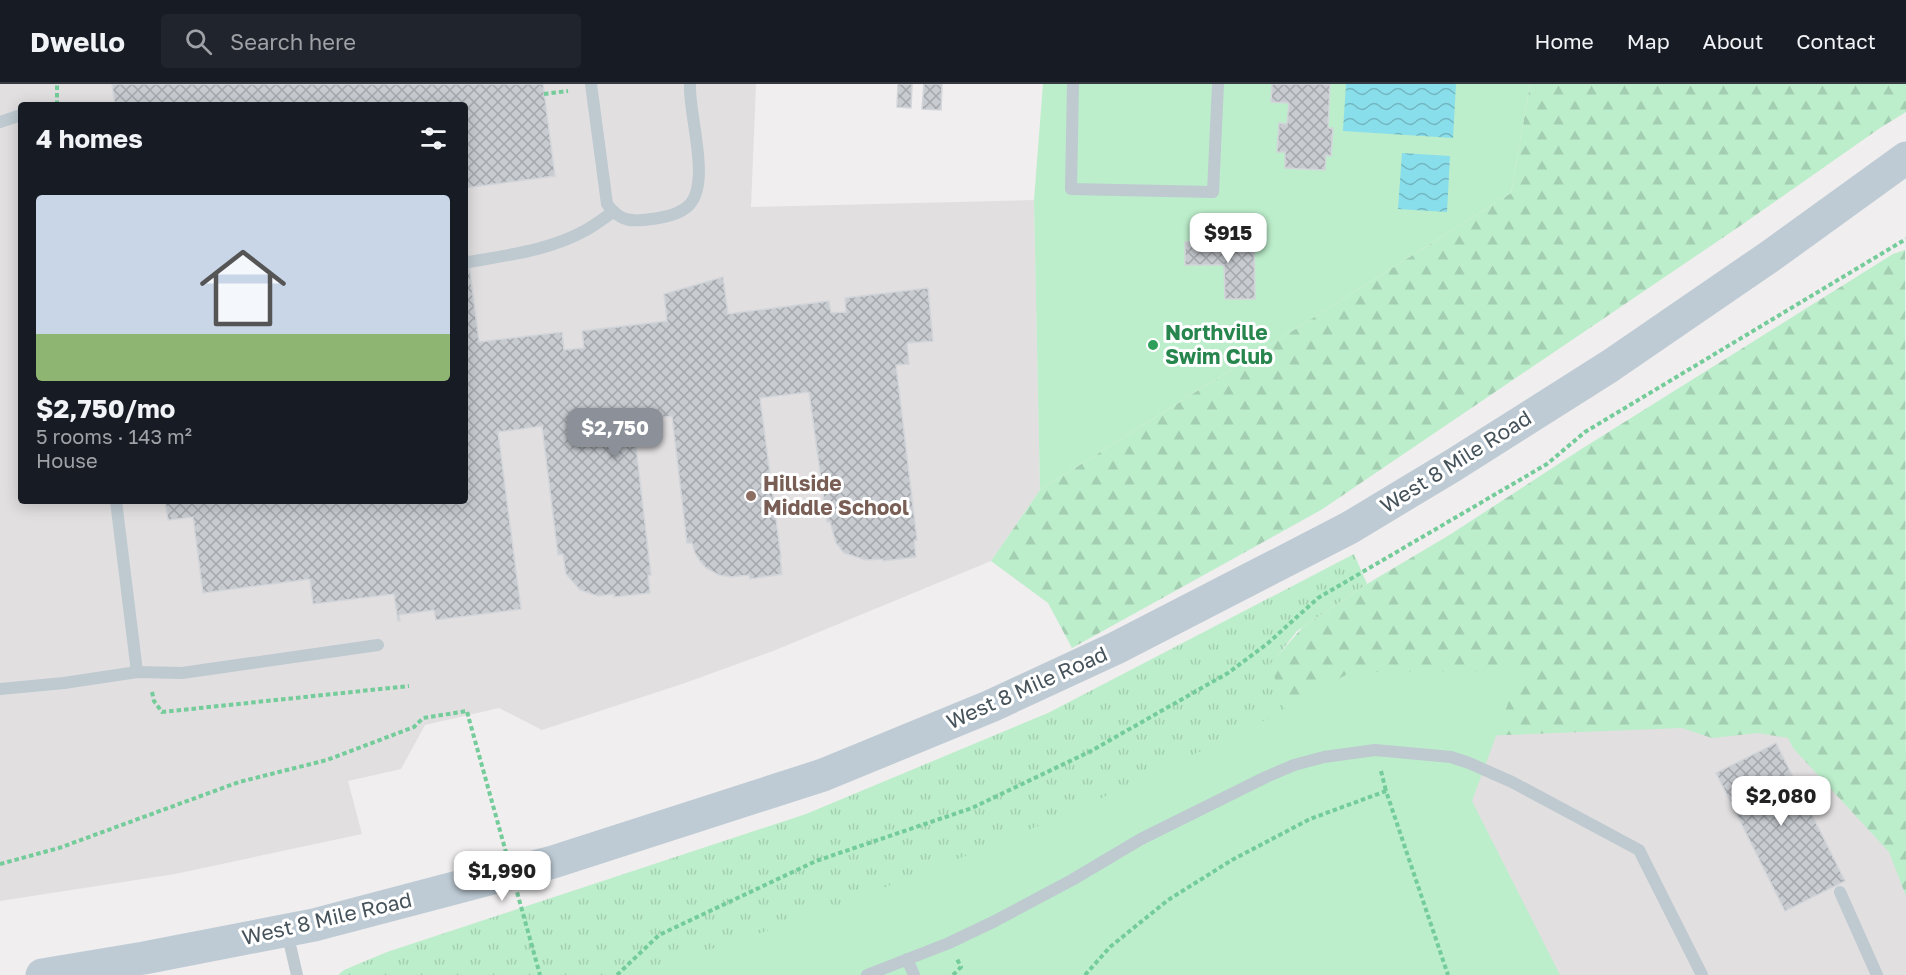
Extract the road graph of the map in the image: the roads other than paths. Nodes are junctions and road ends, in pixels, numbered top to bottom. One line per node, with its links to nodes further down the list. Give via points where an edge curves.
1 (591, 84): 8 (lane, via 604,187)
2 (690, 84): 8 (lane, via 699,184 689,206 672,216 644,220 623,219)
3 (1073, 84): 4 (lane, via 1071,189 1213,192)
4 (1218, 84)
5 (18, 116): 6 (lane)
6 (0, 122)
7 (1906, 158): 15 (main road, West 8 Mile Road, via 1610,366 1452,466 1349,528 1116,648 991,706 822,775 553,862)
8 (613, 212): 9 (lane, via 560,241 522,253)
9 (469, 262)
10 (116, 504): 12 (lane)
11 (378, 645): 12 (lane, via 182,673)
12 (138, 672): 13 (lane)
13 (0, 689)
14 (1840, 892): 22 (lane)
15 (287, 930): 17 (main road, West 8 Mile Road); 18 (lane)
16 (907, 960): 19 (lane); 20 (lane); 21 (lane, via 994,921 1141,839 1266,777 1324,757 1375,750 1428,753 1469,763 1639,849)
17 (42, 975)
18 (297, 975)
19 (867, 975)
20 (914, 975)
21 (1702, 975)
22 (1877, 975)

